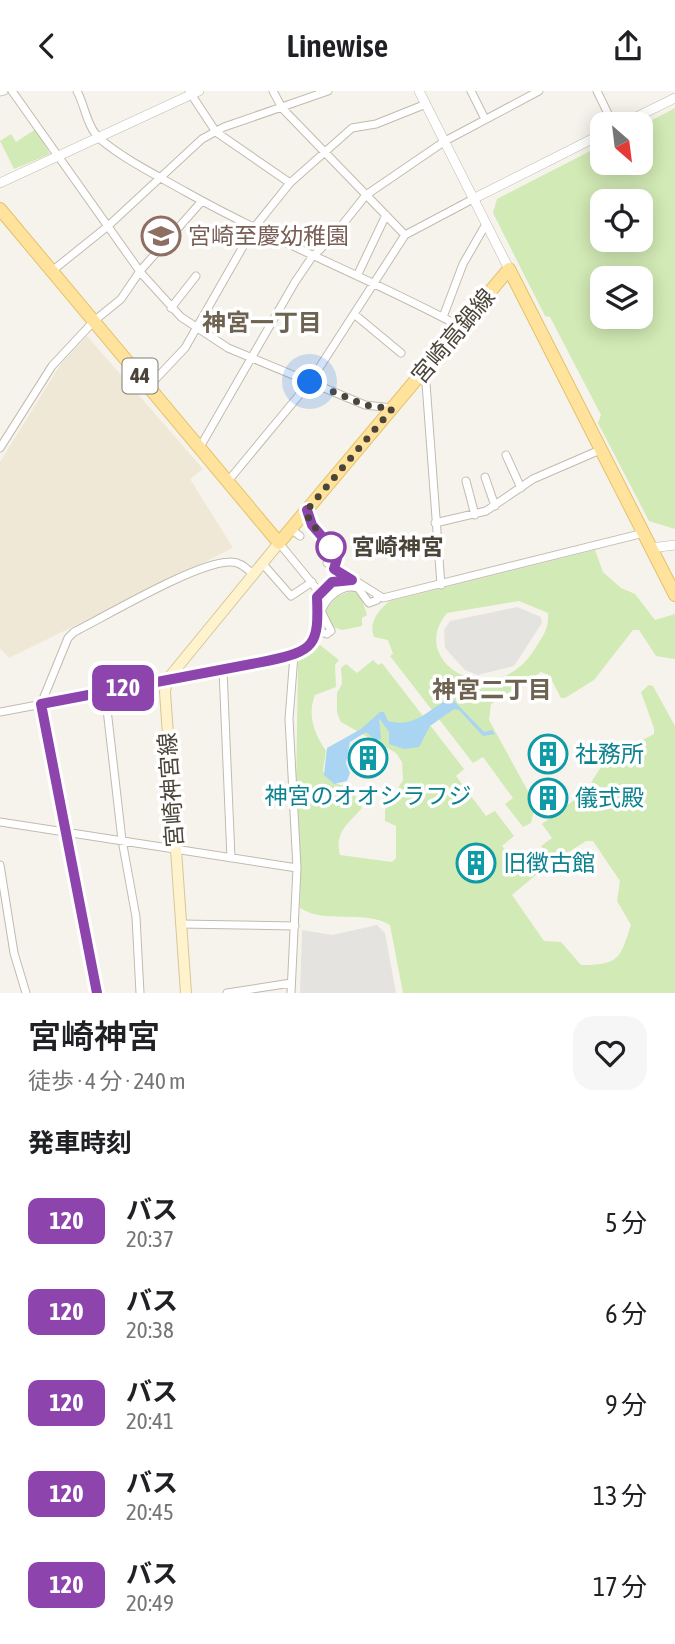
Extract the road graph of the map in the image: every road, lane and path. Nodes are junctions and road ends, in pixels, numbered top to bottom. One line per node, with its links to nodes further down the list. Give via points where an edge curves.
1 (12, 91): 21 (street)
2 (77, 91): 17 (street)
3 (273, 91): 12 (street)
4 (328, 91): 12 (street)
5 (419, 91): 11 (street)
6 (471, 91): 15 (street)
7 (539, 91): 15 (street)
8 (597, 91): 13 (street)
9 (193, 92): 16 (street); 17 (street)
10 (675, 98): 14 (street)
11 (426, 104): 19 (street); 20 (street, via 376,124 352,128)
12 (282, 108): 16 (street); 20 (street)
13 (607, 112)
14 (646, 112)
15 (485, 119): 19 (street)
16 (216, 132): 22 (street); 24 (street)
17 (99, 137): 21 (street); 22 (street)
18 (590, 140): 26 (street)
19 (445, 141): 25 (street); 26 (street)
20 (325, 151): 24 (street); 25 (street)
21 (58, 156): 23 (street); 31 (street)
22 (160, 177): 27 (street); 31 (street)
23 (0, 183)
24 (290, 183): 32 (street)
25 (366, 195): 29 (street); 34 (street)
26 (473, 199): 30 (street); 33 (street)
27 (202, 201): 32 (street); 37 (street)
28 (0, 209): 36 (main road, 44)
29 (386, 215): 33 (street); 38 (street)
30 (486, 224): 35 (street); 43 (street, via 463,264)
31 (108, 226): 36 (street); 37 (street)
32 (253, 229): 34 (street); 46 (street)
33 (405, 235): 40 (street)
34 (312, 257): 38 (street); 48 (street)
35 (509, 269): 45 (main road, 宮崎高鍋線); 55 (main road, 宮崎高鍋線)
36 (52, 271): 44 (main road, 44)
37 (140, 271): 41 (street); 44 (street, via 121,299)
38 (357, 275): 40 (street)
39 (196, 276): 41 (street)
40 (374, 283): 42 (street); 43 (street)
41 (171, 308): 46 (street)
42 (354, 314): 47 (street); 50 (street)
43 (443, 317): 45 (street)
44 (94, 321): 51 (main road, 44); 54 (street, via 52,366)
45 (459, 326): 49 (main road, 宮崎高鍋線)
46 (198, 329): 48 (street); 51 (street)
47 (401, 353)
48 (250, 358): 50 (street); 53 (street)
49 (425, 369): 52 (main road, 宮崎高鍋線); 64 (street)
50 (310, 382): 52 (street, via 365,405); 58 (street)
51 (149, 386): 53 (main road, 44)
52 (392, 409): 62 (main road, 宮崎高鍋線)
53 (200, 447): 58 (main road, 44)
54 (0, 448)
55 (600, 450): 60 (street); 65 (main road, 宮崎高鍋線)
56 (506, 455): 60 (street)
57 (485, 477): 61 (street)
58 (228, 481): 66 (main road, 44)
59 (466, 481): 63 (street)
60 (521, 488): 61 (street)
61 (495, 506): 63 (street)
62 (307, 510): 66 (main road, 宮崎高鍋線, via 295,533); 71 (street, via 312,525 338,555)
63 (475, 515): 64 (street)
64 (435, 523): 75 (street)
65 (644, 533): 68 (main road, 宮崎高鍋線); 75 (street)
66 (279, 543): 69 (main road); 74 (street)
67 (675, 545): 68 (street)
68 (651, 548): 77 (main road, 宮崎高鍋線)
69 (262, 563): 72 (main road); 74 (street, via 291,596)
70 (327, 563): 71 (street)
71 (334, 569): 73 (street)
72 (253, 574): 82 (main road); 84 (street, via 240,564 222,563 74,632)
73 (352, 580): 76 (street); 78 (street, via 332,582)
74 (314, 585): 78 (street)
75 (441, 585): 76 (street, via 383,598)
76 (377, 595): 79 (street, via 374,603 369,603 358,588 342,589 321,611 331,631)
77 (675, 595)
78 (317, 597): 79 (street)
79 (317, 634): 80 (street)
80 (294, 655): 81 (street); 92 (street, via 289,732)
81 (223, 670): 82 (street); 90 (street)
82 (167, 680): 83 (street); 89 (main road, 宮崎神宮線, via 164,692)
83 (104, 692): 84 (street); 88 (street)
84 (41, 704): 85 (street); 87 (street)
85 (0, 712)
86 (0, 822): 87 (street)
87 (67, 834): 88 (street); 97 (street)
88 (122, 840): 89 (street); 98 (street, via 136,917)
89 (176, 850): 90 (street); 93 (main road, 宮崎神宮線)
90 (231, 858): 92 (street)
91 (0, 865): 96 (street, via 14,953)
92 (298, 868): 94 (street)
93 (180, 925): 94 (street); 99 (main road, 宮崎神宮線)
94 (295, 926): 95 (street)
95 (291, 983): 100 (street); 101 (street)
96 (26, 993)
97 (97, 993)
98 (140, 993)
99 (186, 993)
100 (227, 993)
101 (291, 993)

